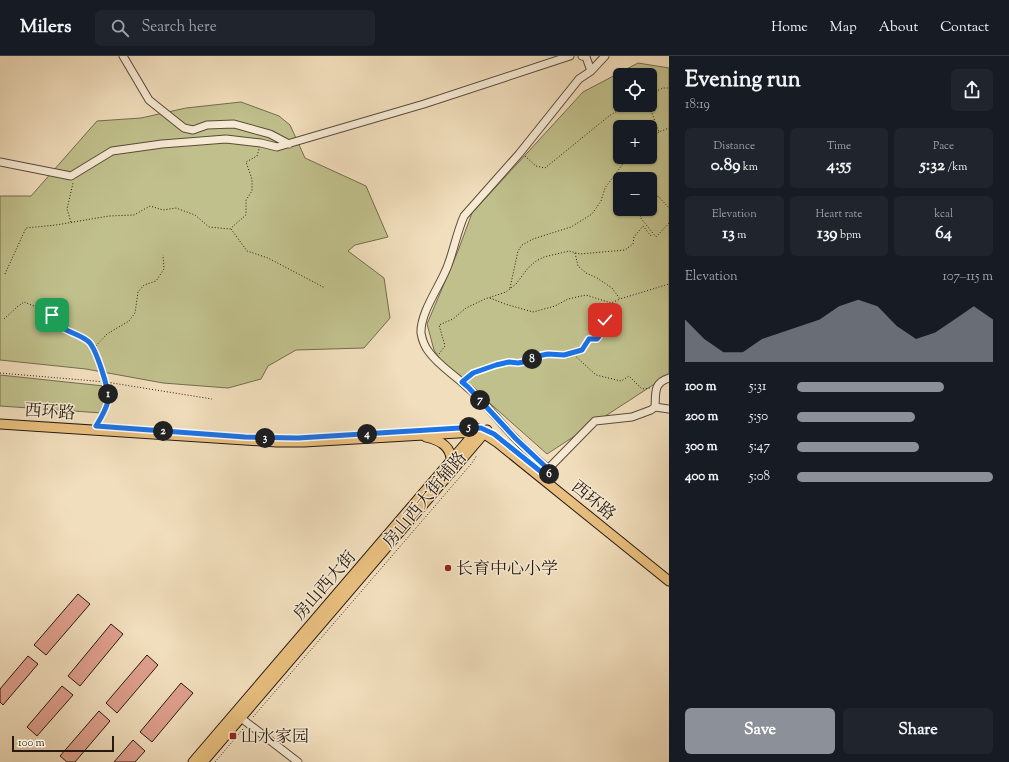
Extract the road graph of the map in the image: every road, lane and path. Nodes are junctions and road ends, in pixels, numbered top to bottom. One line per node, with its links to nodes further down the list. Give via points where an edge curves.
1 (123, 56): 13 (street, via 149,100 184,128 193,130 207,125 234,124 270,134)
2 (570, 56): 13 (street, via 424,104)
3 (582, 56): 5 (street, via 586,57)
4 (605, 56): 5 (street)
5 (591, 71): 14 (street, via 579,79)
6 (669, 88): 7 (path)
7 (657, 91)
8 (616, 112): 14 (path, via 545,168 536,166)
9 (652, 112): 11 (path)
10 (669, 128): 11 (path)
11 (659, 132)
12 (261, 143): 13 (street, via 277,147); 17 (street, via 226,139 112,151); 25 (path, via 257,156 246,162 252,179 252,190 246,200 246,215)
13 (289, 144)
14 (520, 152): 39 (street, via 464,216 443,279 422,323 424,345)
15 (0, 162): 17 (street, via 71,176)
16 (623, 164): 32 (path, via 605,188 601,201 592,214 571,227 522,245 518,251)
17 (74, 174): 21 (path, via 67,209)
18 (657, 197): 19 (path)
19 (669, 208)
20 (641, 216): 23 (path)
21 (71, 223): 25 (path, via 109,216 134,215 150,206 164,210 176,208 195,215 209,226); 29 (path, via 26,228)
22 (669, 223): 23 (path, via 656,237)
23 (646, 224): 24 (path)
24 (643, 226): 26 (path); 27 (path, via 634,237 634,244 625,250)
25 (230, 229): 31 (path, via 247,251 268,258)
26 (651, 236)
27 (575, 253): 32 (path, via 569,251 536,261); 34 (path, via 578,266 586,274 612,288)
28 (163, 255): 37 (path, via 164,269 156,281 144,284 138,292 135,313 129,321 107,334)
29 (5, 274)
30 (669, 284): 34 (path)
31 (325, 288)
32 (510, 289): 33 (path)
33 (489, 298): 35 (path, via 533,312 586,295); 39 (path, via 466,308 453,319 439,325 445,346)
34 (620, 299): 35 (path)
35 (611, 303): 38 (path, via 611,315 605,320 597,339 589,339 582,350)
36 (4, 320): 37 (path, via 24,302 52,315 60,327 89,342)
37 (93, 348): 42 (path)
38 (571, 353): 43 (path, via 548,354 529,361 496,365 473,373); 44 (path, via 596,375 621,381 629,376 642,389)
39 (435, 360): 43 (street)
40 (0, 373): 42 (path)
41 (669, 378): 44 (street)
42 (106, 382): 45 (path); 50 (path, via 108,400)
43 (462, 382): 55 (street)
44 (656, 386): 46 (street)
45 (212, 399)
46 (655, 407): 47 (street); 55 (street, via 632,416 595,421)
47 (669, 409)
48 (0, 419): 50 (main road, 西环路)
49 (0, 424): 52 (main road, 西环路, via 277,442)
50 (96, 426): 51 (main road, 西环路, via 245,437 298,438 460,428)
51 (481, 431): 52 (main road, 西环路); 54 (main road, 房山西大街); 56 (main road, 西环路, via 494,434); 58 (main road, 西环路); 59 (main road, 房山西大街)
52 (415, 435): 54 (main road, via 442,443 450,451)
53 (480, 451): 59 (path, 房山西大街辅路)
54 (451, 462): 60 (main road, 房山西大街)
55 (548, 469): 56 (street)
56 (550, 479): 57 (main road, 西环路)
57 (669, 574)
58 (669, 581)
59 (245, 720): 61 (main road, 房山西大街); 62 (path, 房山西大街辅路); 63 (street)
60 (194, 762)
61 (203, 762)
62 (215, 762)
63 (298, 762)

